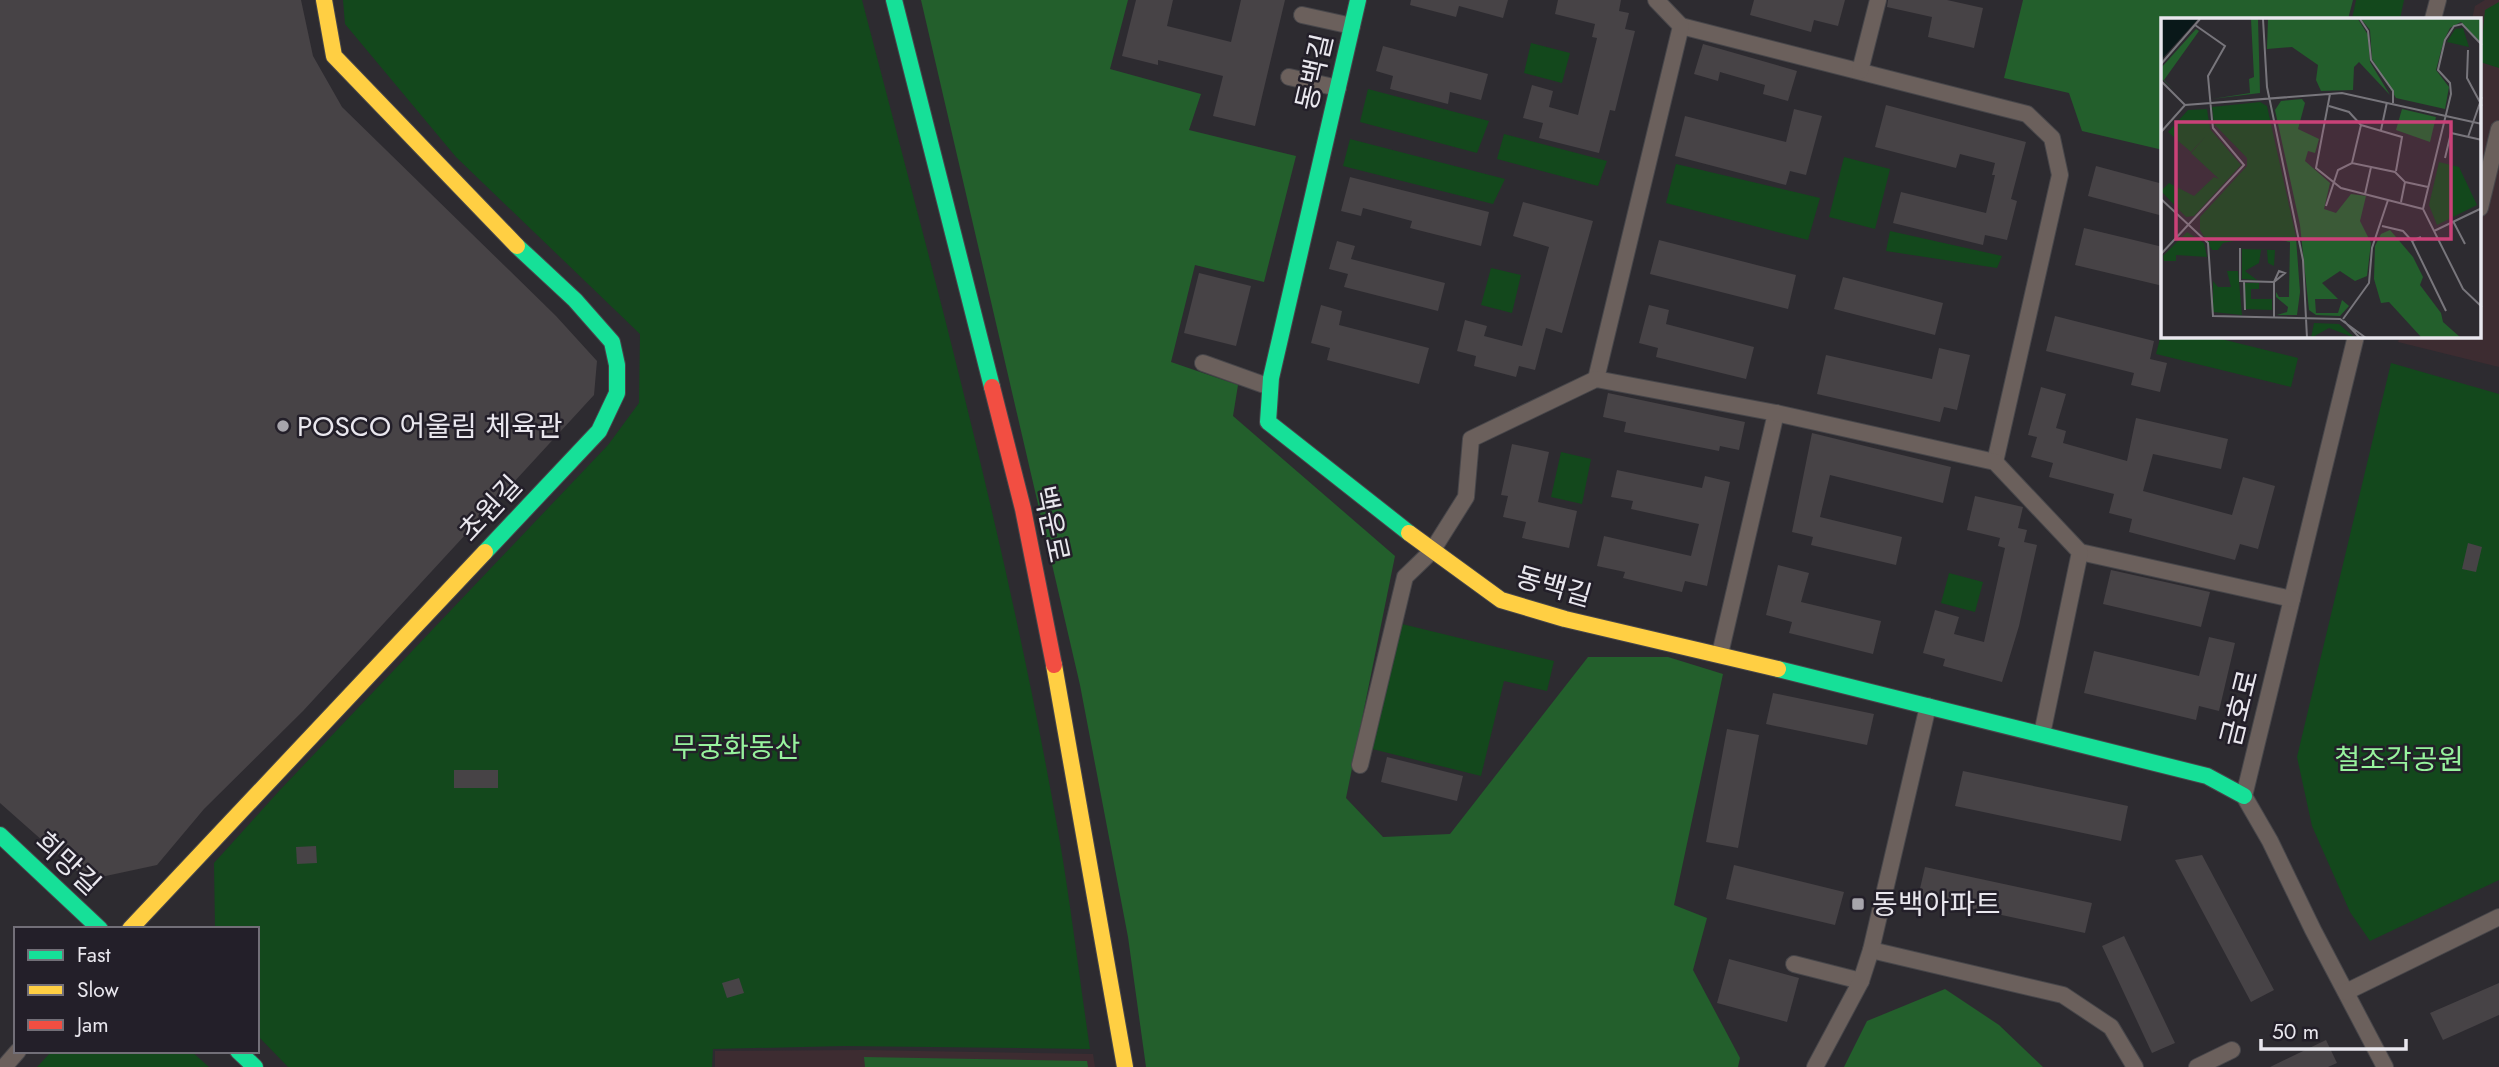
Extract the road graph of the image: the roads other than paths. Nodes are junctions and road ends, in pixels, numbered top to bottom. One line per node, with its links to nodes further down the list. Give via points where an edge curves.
1 (324, 0): 33 (street, 초원길, via 334,56 612,342 617,393 599,431)
2 (894, 0): 43 (street, 백운로, via 1023,509)
3 (1358, 0): 9 (street, 동백길)
4 (1656, 0): 10 (street)
5 (1878, 0): 11 (street)
6 (2438, 0): 8 (street)
7 (1302, 15): 9 (street)
8 (2433, 18)
9 (1352, 26): 13 (street, 동백길)
10 (1681, 26): 11 (street); 18 (street)
11 (1860, 71): 21 (street, via 2027,114 2052,138 2060,175)
12 (1289, 76): 13 (street)
13 (1338, 88): 19 (street, 동백길)
14 (2499, 129): 15 (street)
15 (2482, 200)
16 (2356, 338): 24 (street, 금호로)
17 (1203, 363): 19 (street)
18 (1596, 379): 20 (street); 22 (street, via 1471,439 1466,497)
19 (1270, 387): 22 (street, 동백길, via 1268,422)
20 (1776, 413): 21 (street); 25 (street)
21 (1995, 462): 23 (street)
22 (1432, 551): 25 (street, 동백길, via 1501,600); 28 (street, via 1405,577)
23 (2080, 552): 24 (street); 27 (street)
24 (2292, 599): 29 (street, 금호로)
25 (1720, 654): 26 (street, 동백길)
26 (1928, 706): 27 (street, 동백길); 34 (street)
27 (2042, 734): 29 (street, 동백길, via 2207,776)
28 (1360, 765)
29 (2244, 796): 37 (street)
30 (0, 835): 32 (street, 희망길)
31 (2499, 917): 37 (street)
32 (98, 927)
33 (132, 927)
34 (1871, 950): 36 (street); 45 (street, via 2063,995 2111,1027)
35 (1794, 964): 36 (street)
36 (1861, 981): 44 (street)
37 (2346, 992): 47 (street)
38 (2232, 1050): 46 (street)
39 (16, 1053): 41 (street)
40 (240, 1053): 42 (street)
41 (4, 1067)
42 (255, 1067)
43 (1125, 1067)
44 (1815, 1067)
45 (2135, 1067)
46 (2197, 1067)
47 (2385, 1067)

